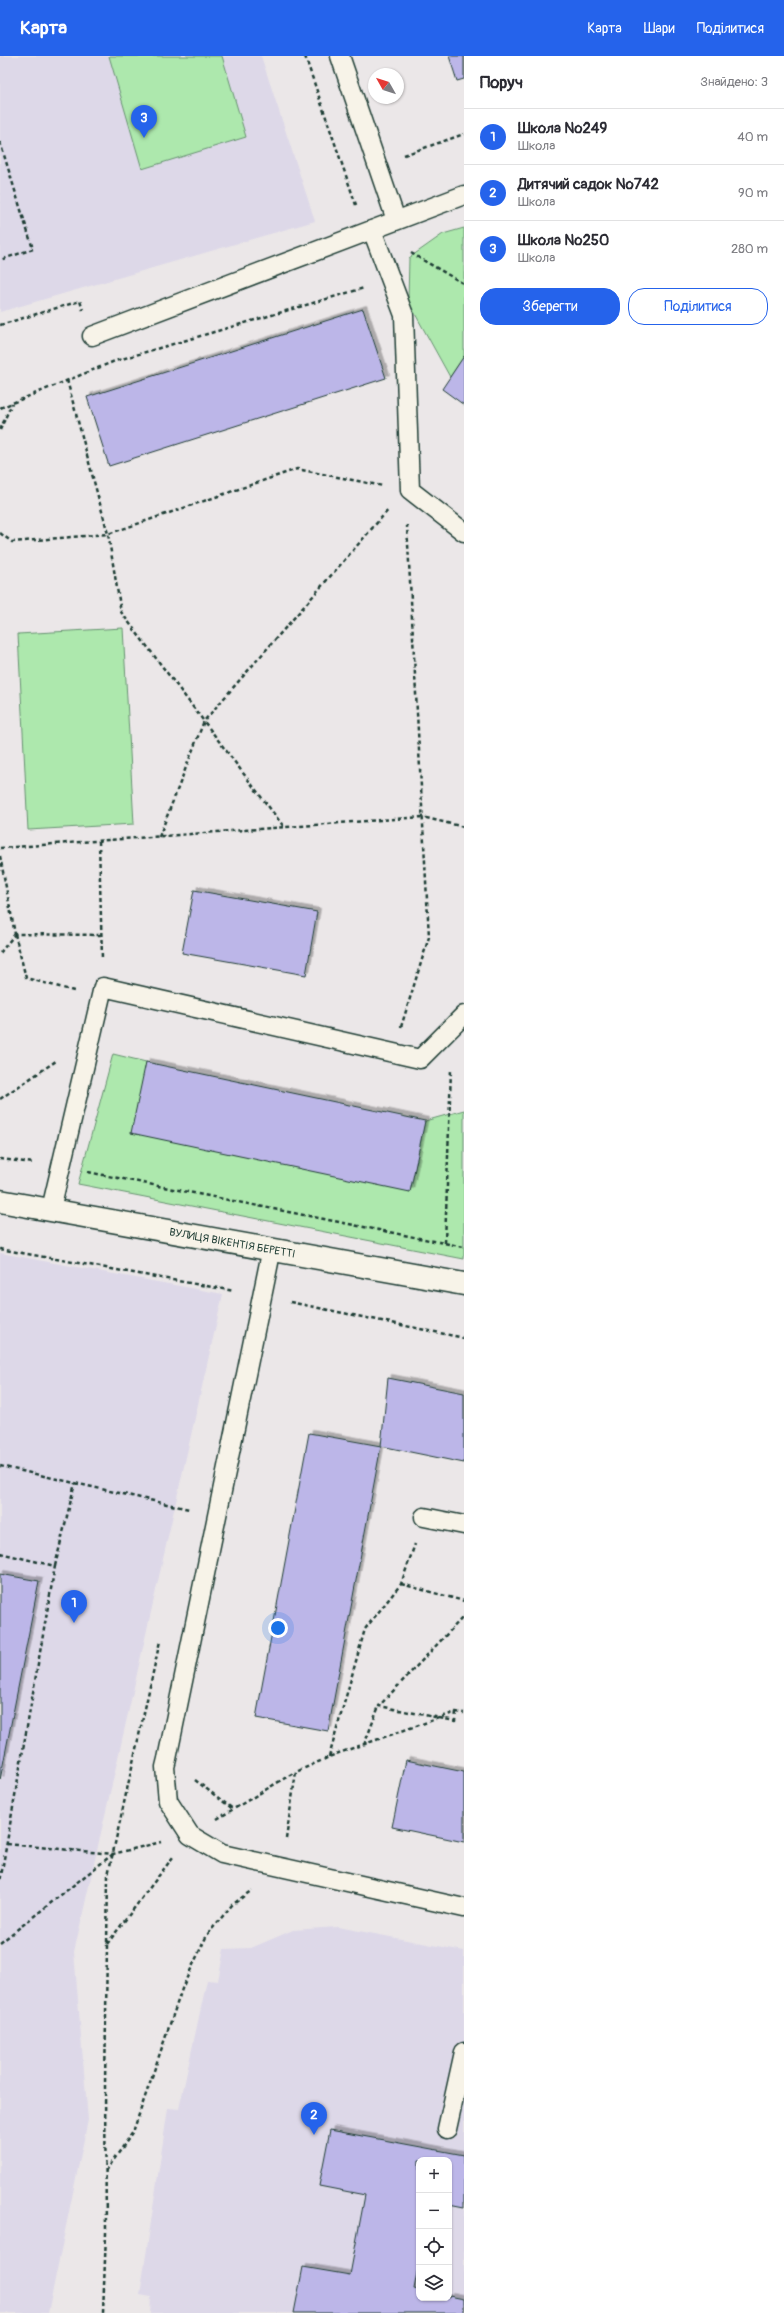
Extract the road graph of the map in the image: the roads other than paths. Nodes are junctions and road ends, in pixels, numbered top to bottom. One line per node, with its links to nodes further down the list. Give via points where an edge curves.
1 (340, 56): 3 (lane)
2 (464, 195): 3 (lane)
3 (396, 220): 4 (lane)
4 (372, 230): 5 (lane); 6 (lane, via 404,315 410,490)
5 (92, 336)
6 (464, 532)
7 (458, 1021): 9 (lane, via 420,1059 102,992)
8 (0, 1201): 9 (street, ВУЛИЦЯ ВІКЕНТІЯ БЕРЕТТІ)
9 (51, 1209): 10 (street, ВУЛИЦЯ ВІКЕНТІЯ БЕРЕТТІ)
10 (272, 1248): 11 (street, ВУЛИЦЯ ВІКЕНТІЯ БЕРЕТТІ); 14 (lane, via 165,1767 168,1801 190,1835 222,1854)
11 (464, 1284)
12 (424, 1517): 13 (lane)
13 (464, 1525)
14 (464, 1908)
15 (464, 2052): 16 (lane)
16 (447, 2129)

